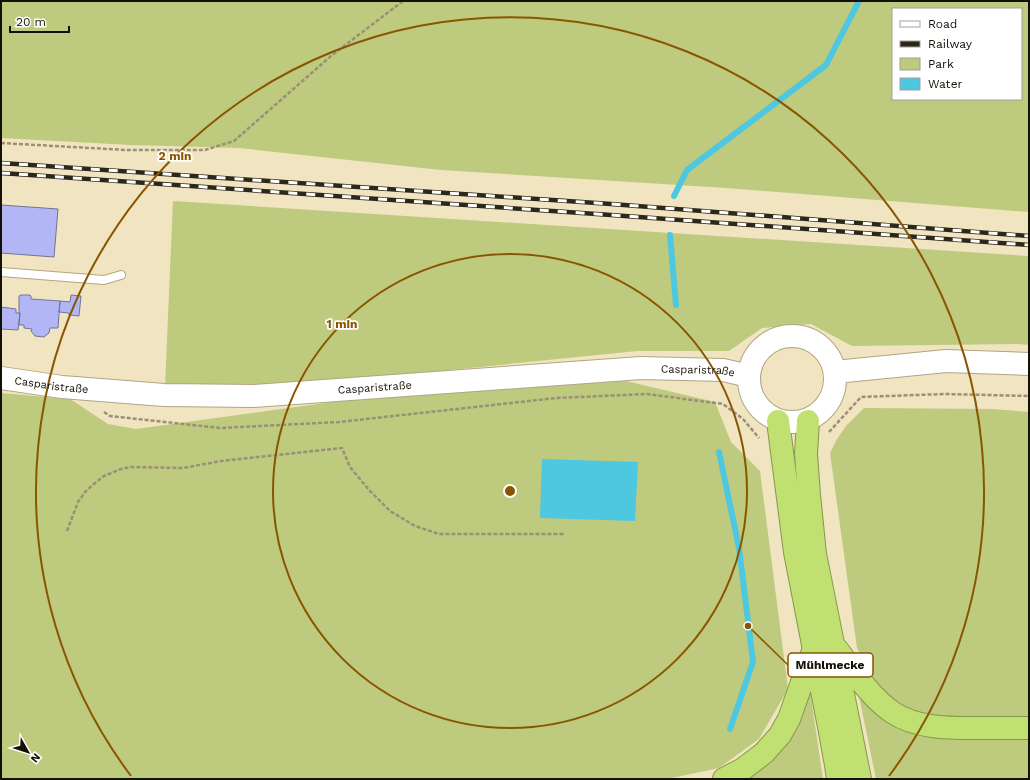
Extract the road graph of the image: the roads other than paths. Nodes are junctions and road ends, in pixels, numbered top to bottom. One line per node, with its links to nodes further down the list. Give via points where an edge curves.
1 (1, 272): 2 (lane, via 104,280)
2 (121, 275)
3 (1029, 364): 4 (main road, via 946,362)
4 (836, 372): 5 (main road, via 828,356 814,341 797,335 777,339 763,347 750,365); 8 (main road, via 834,393 829,403 820,413)
5 (749, 376): 6 (main road, Casparistraße, via 723,370 641,368 252,396 164,395 62,387); 7 (main road, via 749,391 756,403 766,414)
6 (1, 378)
7 (778, 420): 8 (main road, via 794,423); 9 (highway, via 795,552)
8 (808, 420): 9 (highway, via 809,495)
9 (823, 647): 10 (highway, via 880,702 892,712 909,720 959,728); 11 (highway, via 780,736 764,753); 12 (highway); 13 (highway)
10 (1029, 728)
11 (724, 779)
12 (838, 779)
13 (860, 779)

